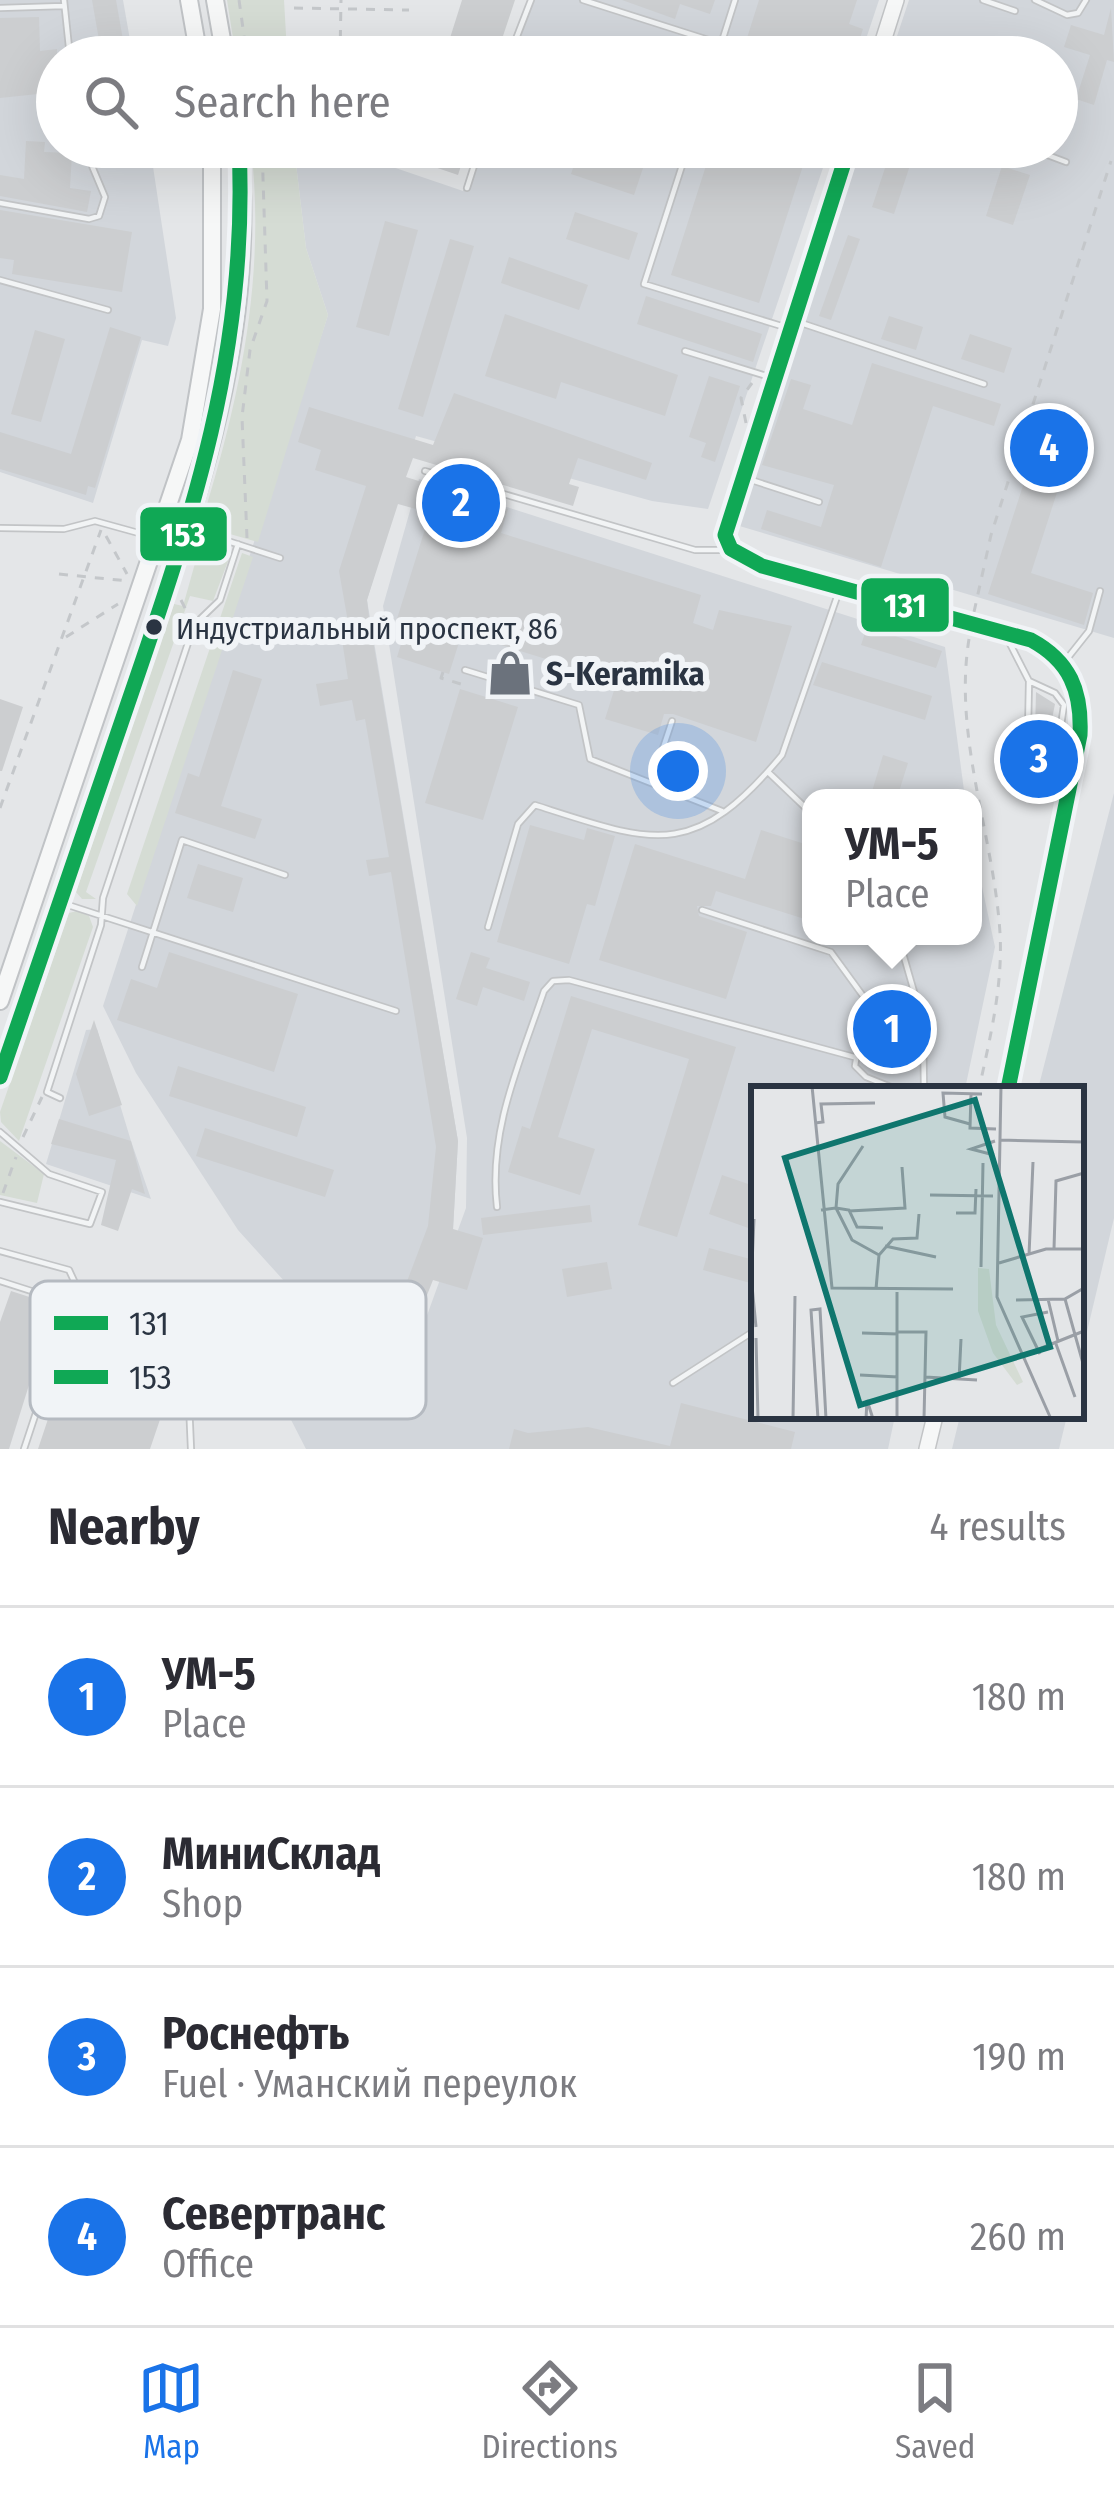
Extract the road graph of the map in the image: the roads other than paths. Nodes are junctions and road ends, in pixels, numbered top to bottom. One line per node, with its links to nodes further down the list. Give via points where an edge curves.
1 (189, 0): 14 (main road)
2 (214, 0): 15 (main road)
3 (531, 0): 16 (lane)
4 (583, 0): 17 (lane)
5 (735, 0): 18 (lane)
6 (896, 0): 19 (street)
7 (983, 0): 12 (lane)
8 (1035, 0): 9 (lane, via 1067,16)
9 (1086, 0)
10 (63, 3): 11 (lane); 13 (lane)
11 (0, 8)
12 (1015, 10)
13 (67, 36)
14 (195, 36)
15 (221, 36)
16 (517, 36)
17 (696, 36)
18 (724, 36)
19 (885, 36)
20 (92, 168): 27 (lane, via 104,197 99,216 89,220)
21 (213, 168): 39 (main road, via 206,356)
22 (241, 168): 38 (main road, via 236,332)
23 (473, 168): 26 (lane)
24 (681, 168): 30 (lane, via 644,284)
25 (842, 168): 30 (street)
26 (467, 188)
27 (0, 203)
28 (0, 280): 29 (lane)
29 (107, 310)
30 (791, 325): 32 (street); 33 (lane)
31 (685, 351): 32 (lane)
32 (766, 376): 35 (street)
33 (984, 384)
34 (424, 471): 41 (lane, via 695,550)
35 (741, 476): 36 (lane); 41 (street, via 727,519)
36 (819, 502)
37 (0, 528): 39 (lane, via 104,523)
38 (188, 528): 40 (lane); 61 (main road)
39 (158, 538): 68 (main road)
40 (241, 545): 42 (lane); 63 (lane, via 220,600 194,625)
41 (731, 549): 43 (street)
42 (280, 558)
43 (840, 588): 45 (street); 56 (lane, via 782,755)
44 (1100, 591): 46 (lane, via 1088,631)
45 (1004, 633): 46 (street); 48 (lane)
46 (1065, 662): 55 (street, via 1082,713)
47 (465, 670): 57 (lane, via 579,705 590,760)
48 (1029, 681): 51 (lane); 52 (lane, via 1064,705)
49 (672, 721): 57 (lane)
50 (1051, 723): 52 (lane)
51 (1028, 730)
52 (1061, 731): 54 (lane)
53 (1046, 746): 54 (lane)
54 (1057, 753): 55 (lane)
55 (1073, 768): 74 (street)
56 (768, 772): 58 (lane); 59 (lane)
57 (652, 781): 59 (lane)
58 (802, 804)
59 (722, 811): 64 (lane, via 666,839 535,805 518,824)
60 (286, 875): 65 (lane, via 182,841)
61 (59, 902): 63 (lane); 71 (main road)
62 (702, 910): 70 (lane, via 839,958 866,1000)
63 (98, 916): 65 (lane); 75 (lane, via 46,1092)
64 (488, 927)
65 (152, 932): 67 (lane); 69 (lane)
66 (901, 945): 73 (lane, via 923,1023)
67 (142, 967)
68 (0, 1001)
69 (396, 1010)
70 (854, 1057): 72 (lane, via 866,1077); 78 (lane, via 553,981 502,1116 492,1167)
71 (0, 1076)
72 (888, 1086)
73 (924, 1086)
74 (1009, 1086)
75 (60, 1099)
76 (0, 1132): 77 (lane, via 49,1174 102,1192 90,1224)
77 (0, 1202)
78 (497, 1207)
79 (0, 1251): 81 (lane, via 69,1270)
80 (0, 1281): 82 (lane)
81 (74, 1281)
82 (30, 1291)
83 (751, 1333): 84 (lane)
84 (673, 1383)
85 (34, 1419): 88 (lane)
86 (190, 1419): 89 (lane)
87 (934, 1419): 90 (street)
88 (24, 1449)
89 (191, 1449)
90 (927, 1449)

